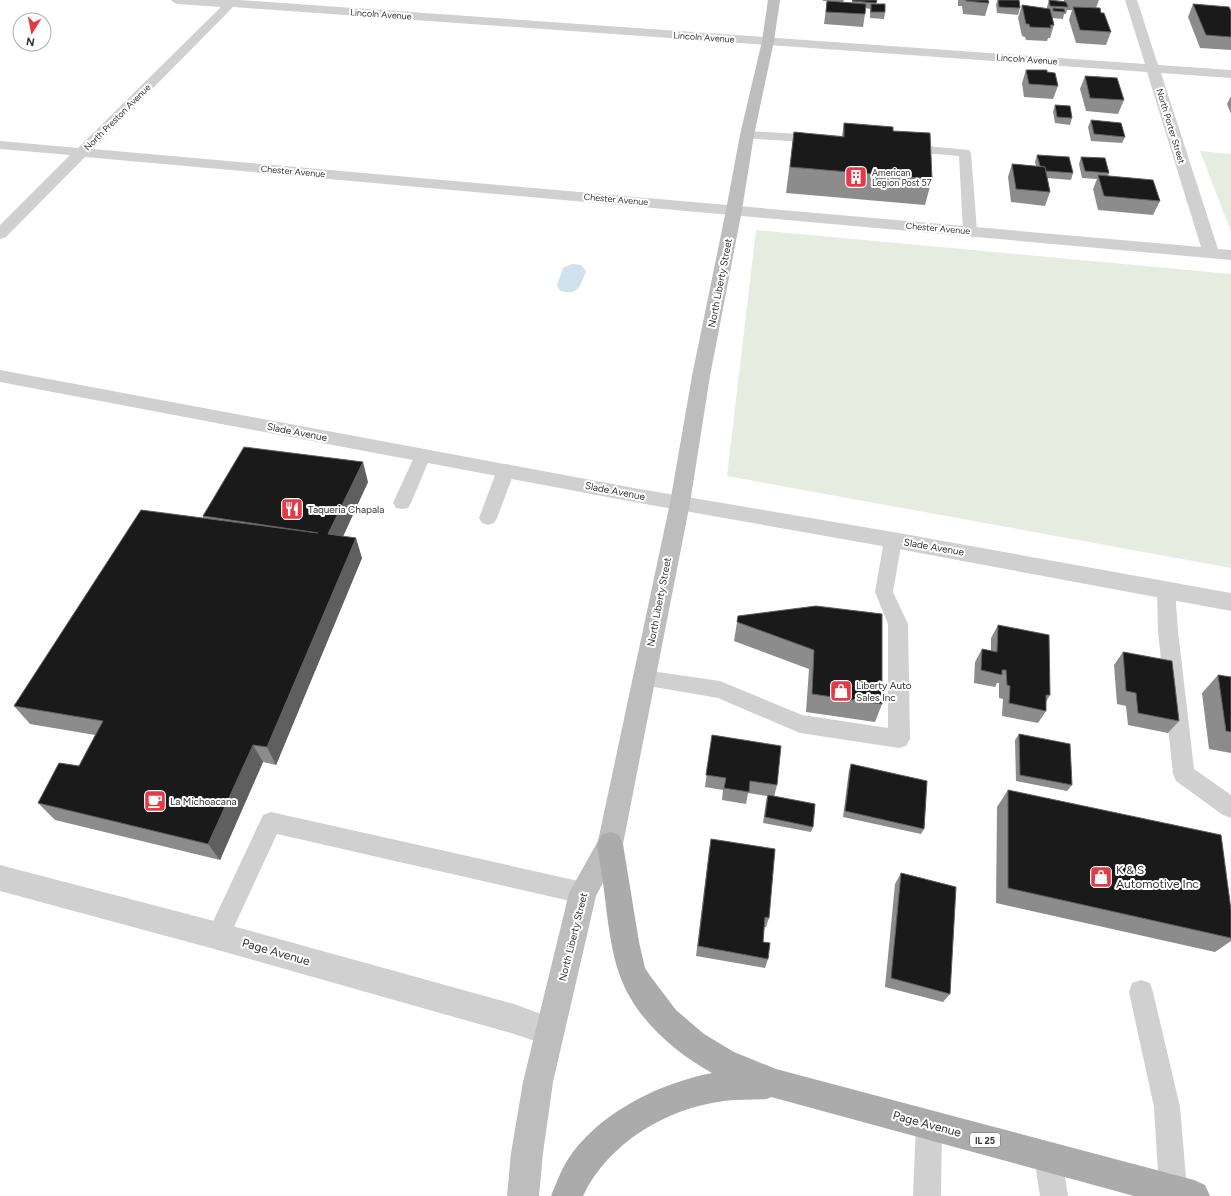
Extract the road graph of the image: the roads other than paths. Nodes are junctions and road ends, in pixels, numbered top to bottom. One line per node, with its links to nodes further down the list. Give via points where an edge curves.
1 (177, 0): 4 (street, Lincoln Avenue)
2 (774, 0): 5 (main road, North Liberty Street)
3 (1131, 0): 6 (street, North Porter Street)
4 (232, 2): 5 (street, Lincoln Avenue); 12 (street, North Preston Avenue)
5 (768, 41): 6 (street, Lincoln Avenue); 8 (main road, North Liberty Street)
6 (1153, 68): 7 (street, Lincoln Avenue); 16 (street, North Porter Street)
7 (1231, 74)
8 (747, 135): 9 (lane); 13 (main road, North Liberty Street)
9 (830, 140)
10 (0, 145): 12 (street, Chester Avenue)
11 (894, 146): 14 (lane, via 965,153)
12 (81, 153): 13 (street, Chester Avenue); 15 (street, North Preston Avenue)
13 (734, 210): 14 (street, Chester Avenue); 22 (main road, North Liberty Street, via 701,376)
14 (970, 231): 16 (street, Chester Avenue)
15 (0, 234)
16 (1211, 253): 17 (street, Chester Avenue)
17 (1231, 255)
18 (0, 376): 19 (street, Slade Avenue)
19 (423, 455): 20 (street, Slade Avenue); 21 (lane)
20 (506, 470): 22 (street, Slade Avenue); 23 (lane)
21 (402, 503)
22 (680, 503): 24 (street, Slade Avenue); 27 (main road, North Liberty Street)
23 (488, 518)
24 (892, 540): 25 (street, Slade Avenue); 27 (lane, via 884,592 898,624 899,740 800,724 720,690)
25 (1166, 590): 26 (street, Slade Avenue); 28 (lane, via 1168,631 1184,774)
26 (1231, 602)
27 (644, 678): 29 (main road, North Liberty Street)
28 (1231, 808)
29 (610, 844): 31 (main road, North Liberty Street); 35 (main road, via 624,940 634,976 643,991 660,1013 701,1052 724,1064)
30 (0, 878): 32 (street, Page Avenue)
31 (582, 893): 32 (lane, via 271,822); 34 (main road, North Liberty Street)
32 (218, 936): 34 (street, Page Avenue)
33 (1141, 992): 38 (lane)
34 (550, 1031): 39 (main road, North Liberty Street, via 538,1082)
35 (776, 1084): 36 (main road, Page Avenue / IL 25); 40 (main road, via 723,1086 670,1101 646,1112 623,1126 596,1149 584,1163)
36 (929, 1125): 37 (main road, Page Avenue / IL 25); 41 (lane)
37 (1048, 1157): 38 (main road, Page Avenue / IL 25); 42 (lane)
38 (1184, 1193)
39 (523, 1196)
40 (567, 1196)
41 (927, 1196)
42 (1054, 1196)

